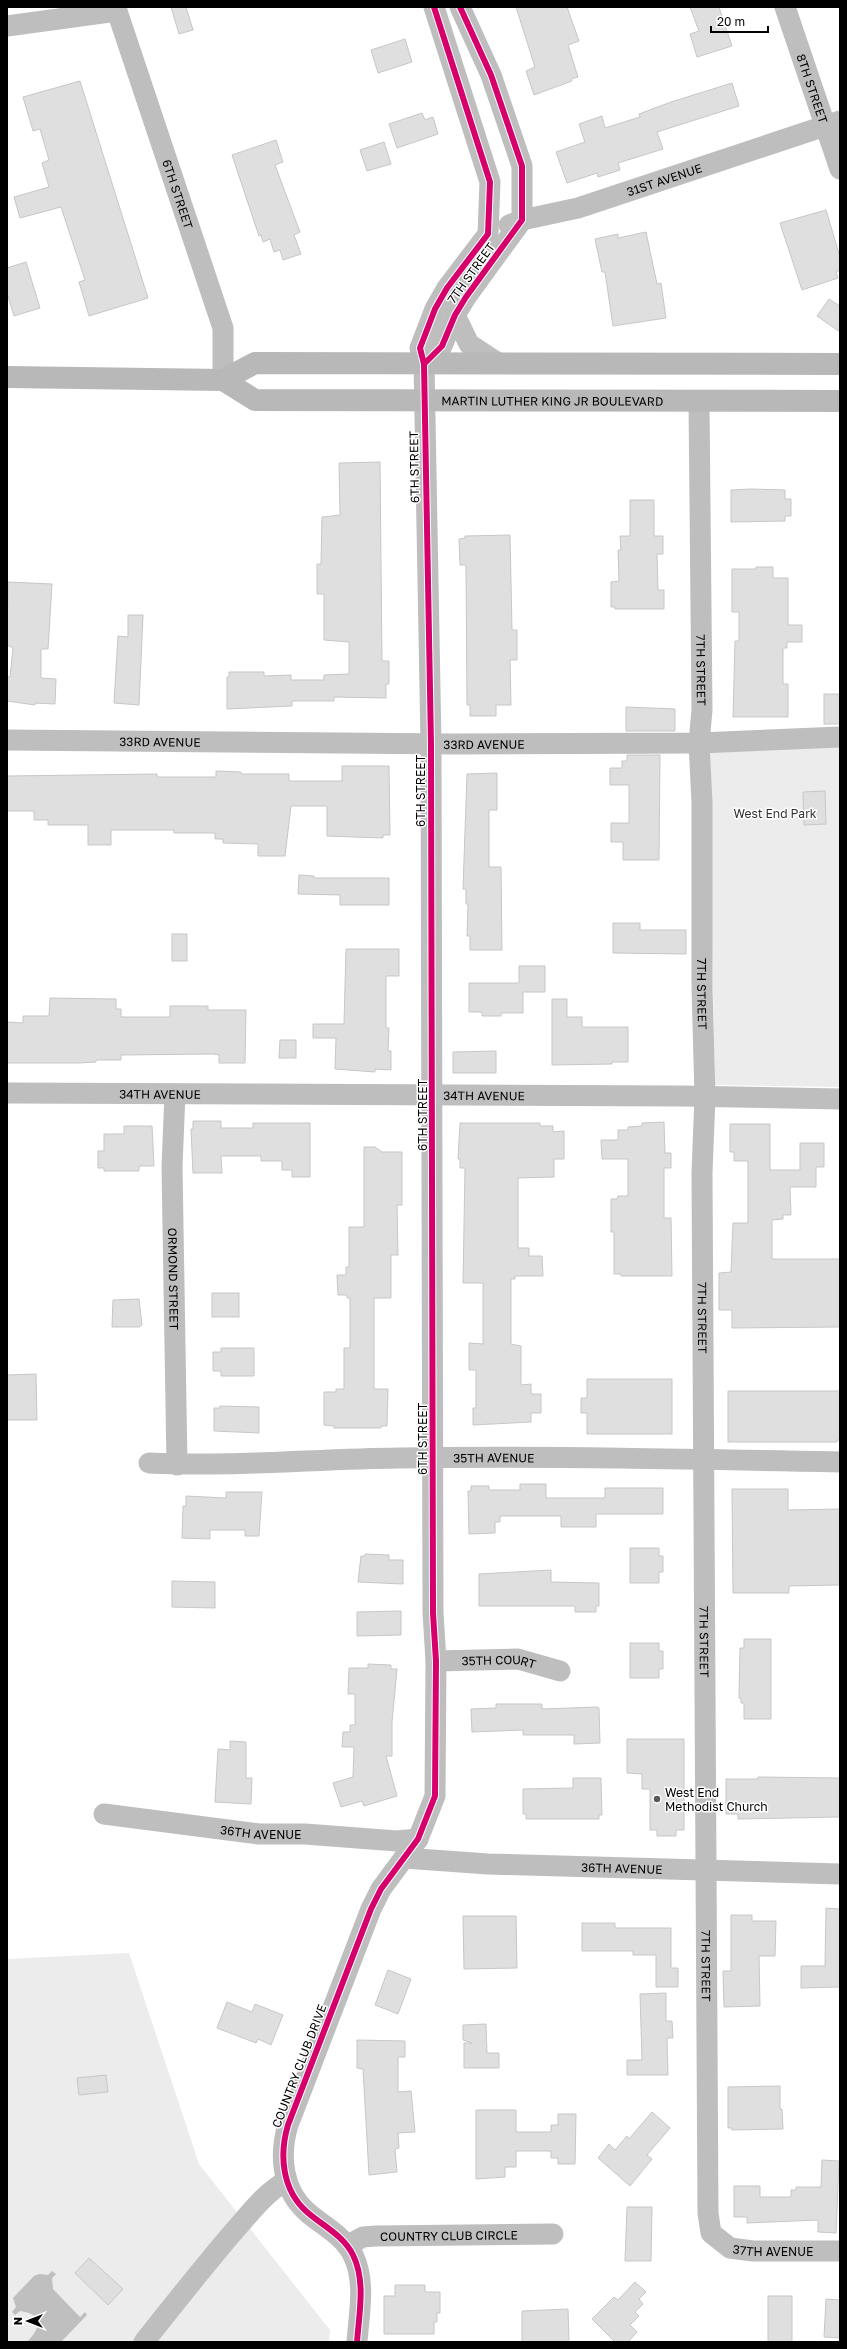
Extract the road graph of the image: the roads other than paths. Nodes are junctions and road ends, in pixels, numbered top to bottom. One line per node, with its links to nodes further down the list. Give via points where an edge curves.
1 (434, 7): 8 (street, 7TH STREET, via 490,182)
2 (460, 7): 7 (street, via 491,75 522,166)
3 (785, 7): 5 (street, 8TH STREET)
4 (7, 26): 14 (street, 6TH STREET, via 117,11 222,328)
5 (833, 123): 6 (street, 8TH STREET); 7 (street, 31ST AVENUE, via 578,208)
6 (840, 169)
7 (522, 220): 8 (street, 31ST AVENUE); 9 (street, 7TH STREET, via 482,272)
8 (488, 234): 10 (street, 7TH STREET, via 447,288 435,309 420,348)
9 (455, 315): 10 (street, 7TH STREET, via 442,346); 11 (street, via 468,344)
10 (424, 364): 11 (main road); 14 (main road, via 255,364); 16 (street, 6TH STREET)
11 (498, 364): 12 (main road)
12 (840, 364)
13 (7, 377): 14 (main road)
14 (222, 380): 16 (main road, MARTIN LUTHER KING JR BOULEVARD, via 255,400)
15 (840, 401): 17 (main road, MARTIN LUTHER KING JR BOULEVARD)
16 (423, 402): 17 (main road, MARTIN LUTHER KING JR BOULEVARD); 21 (street, 6TH STREET)
17 (699, 402): 20 (street, 7TH STREET, via 702,710)
18 (840, 737): 20 (street, 33RD AVENUE)
19 (7, 740): 21 (street, 33RD AVENUE)
20 (699, 743): 21 (street, 33RD AVENUE); 25 (street, 7TH STREET)
21 (431, 744): 24 (street, 6TH STREET)
22 (7, 1093): 23 (street, 34TH AVENUE)
23 (175, 1094): 24 (street, 34TH AVENUE); 31 (street, ORMOND STREET, via 172,1166)
24 (433, 1096): 25 (street, 34TH AVENUE); 27 (street, 6TH STREET)
25 (705, 1096): 26 (street, 34TH AVENUE); 28 (street, 7TH STREET, via 702,1172)
26 (840, 1099)
27 (433, 1457): 28 (street, 35TH AVENUE); 31 (street, 35TH AVENUE); 32 (street, 6TH STREET, via 433,1613)
28 (703, 1459): 29 (street, 35TH AVENUE); 37 (street, 7TH STREET)
29 (840, 1462)
30 (149, 1464): 31 (street, 35TH AVENUE)
31 (177, 1464)
32 (436, 1661): 33 (street, 35TH COURT, via 518,1659); 35 (street, 6TH STREET, via 435,1796)
33 (560, 1671)
34 (104, 1814): 35 (street, 36TH AVENUE, via 259,1834 305,1834 397,1841)
35 (418, 1839): 36 (street, 6TH STREET)
36 (404, 1858): 37 (street, 36TH AVENUE, via 488,1864); 39 (street, COUNTRY CLUB DRIVE, via 381,1889 371,1909 288,2125 282,2150)
37 (706, 1870): 38 (street, 36TH AVENUE); 40 (street, 7TH STREET, via 708,2213)
38 (840, 1874)
39 (286, 2181): 42 (street, COUNTRY CLUB DRIVE, via 298,2203); 44 (street, via 264,2198 212,2256)
40 (711, 2233): 43 (street, 37TH AVENUE, via 730,2248 753,2251)
41 (553, 2234): 42 (street, COUNTRY CLUB CIRCLE, via 376,2236 363,2237)
42 (348, 2245): 45 (street, COUNTRY CLUB DRIVE, via 358,2266 360,2282)
43 (840, 2251)
44 (144, 2342)
45 (357, 2342)

